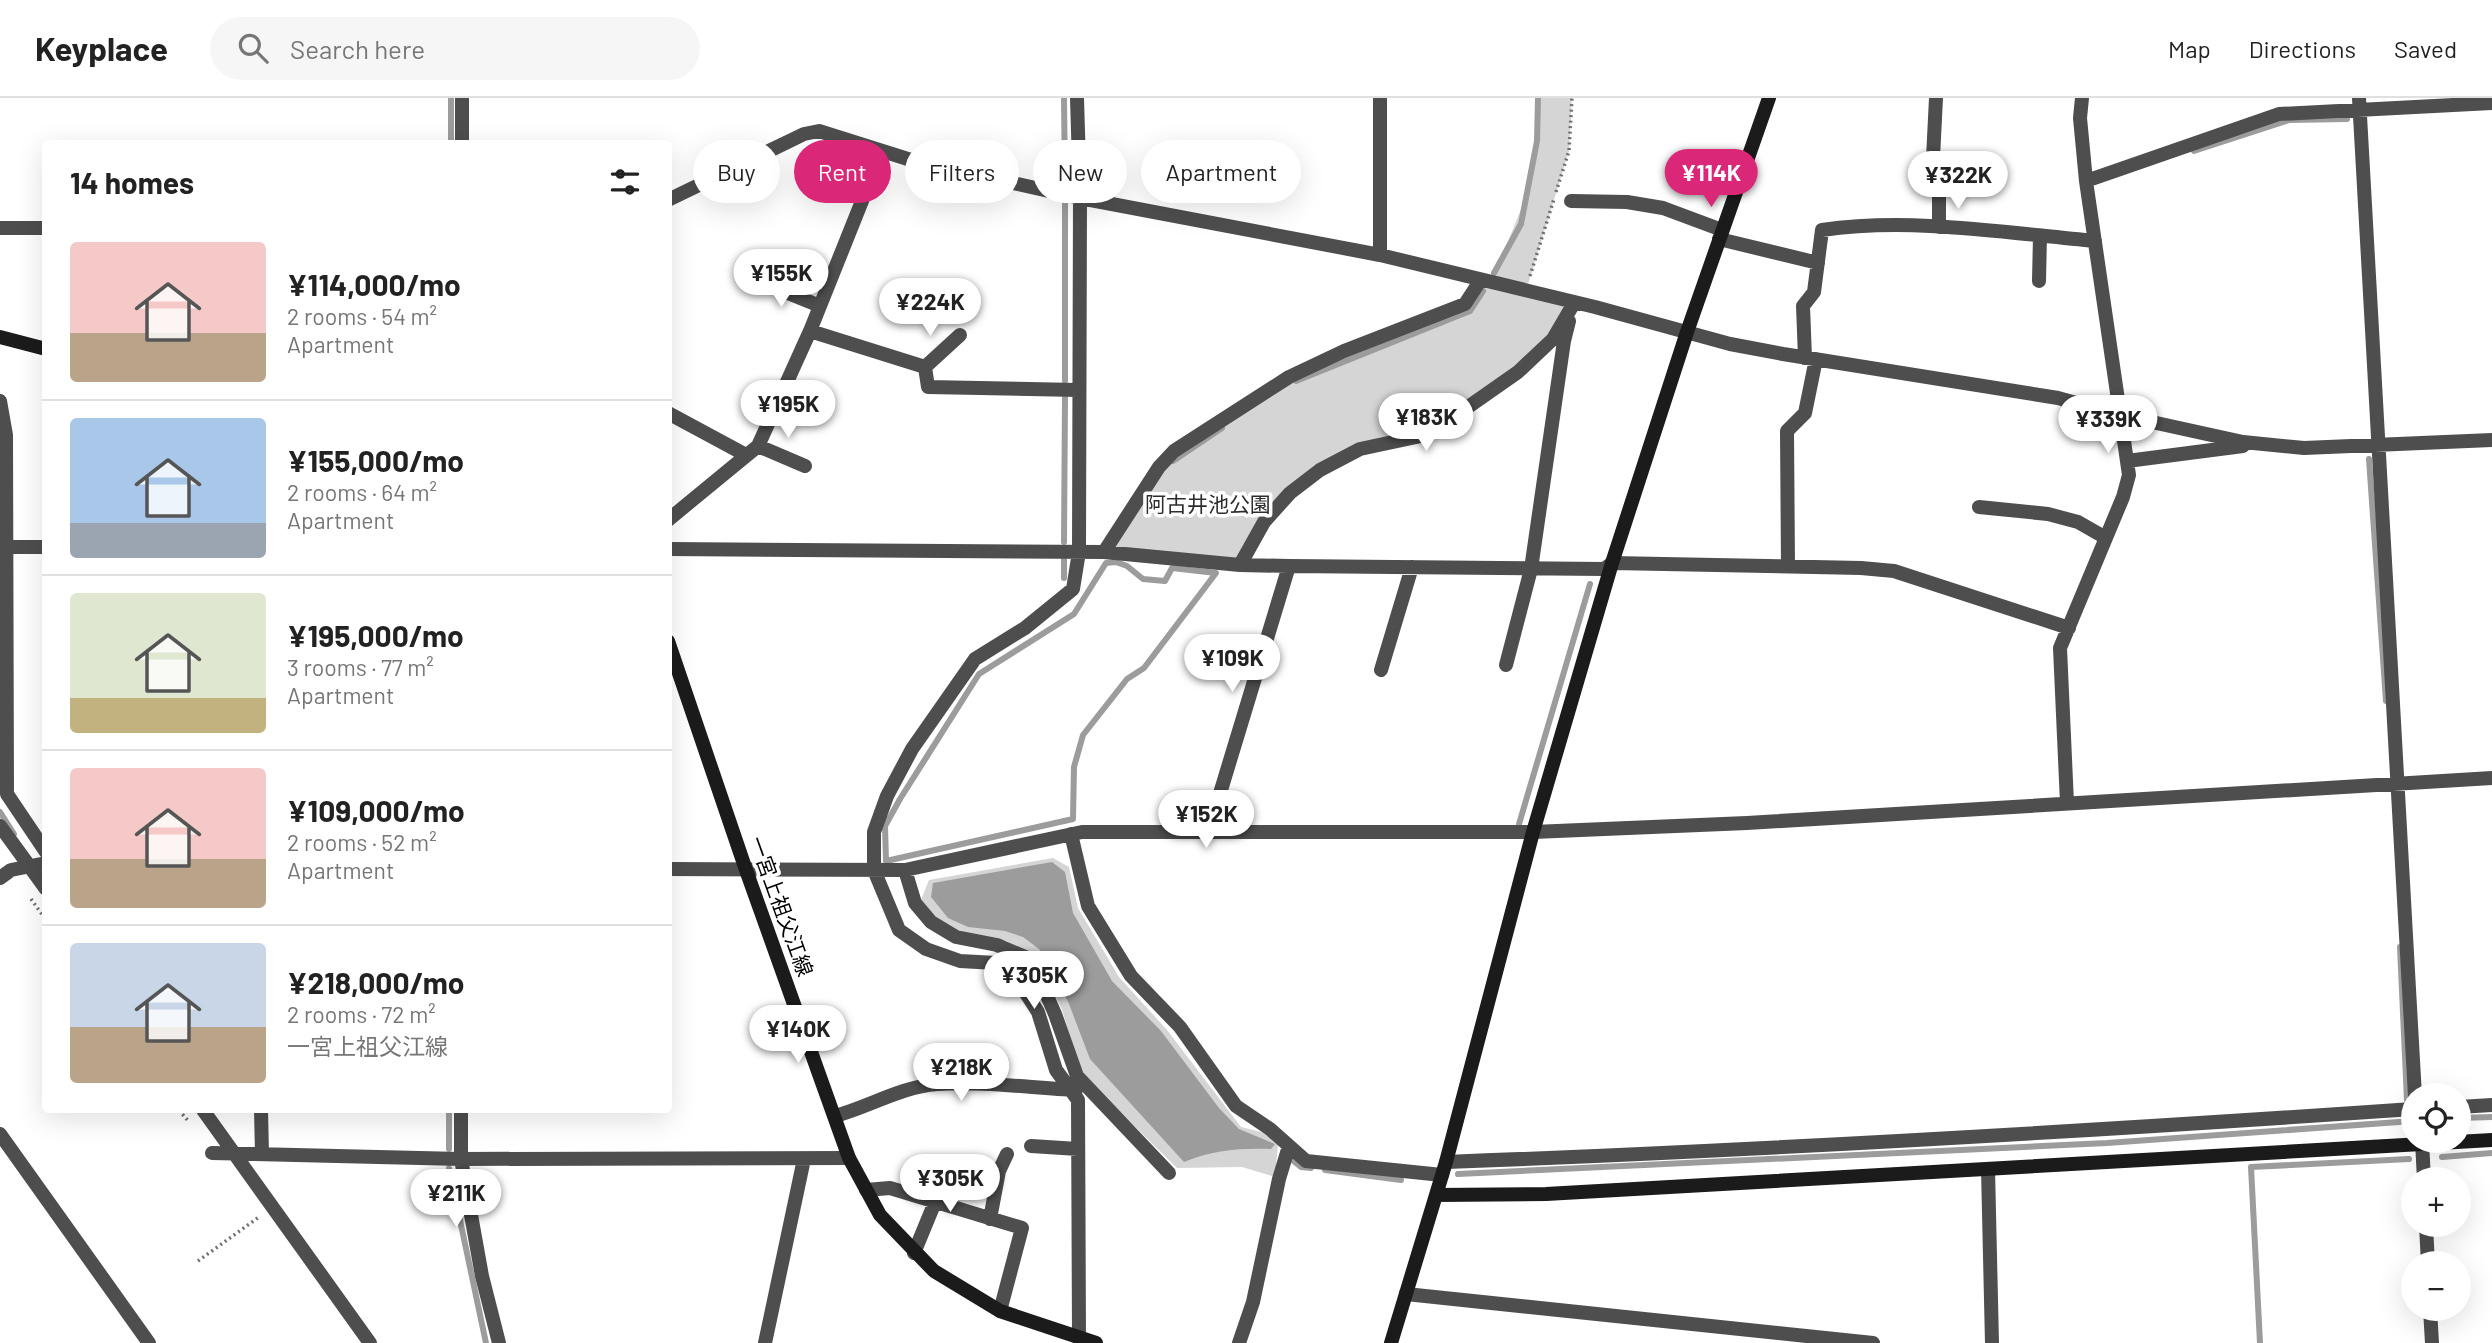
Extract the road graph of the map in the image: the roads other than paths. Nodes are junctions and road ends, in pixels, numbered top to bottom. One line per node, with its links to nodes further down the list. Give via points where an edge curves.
1 (462, 98): 9 (street)
2 (1077, 98): 11 (street)
3 (1381, 98): 26 (street)
4 (1769, 98): 23 (street)
5 (1936, 98): 20 (street, via 1932,178 1939,194)
6 (2082, 98): 13 (street)
7 (2492, 103): 8 (street)
8 (2359, 104): 13 (street, via 2279,114); 46 (street)
9 (462, 140)
10 (847, 140): 15 (street, via 819,131 804,134)
11 (1078, 140)
12 (891, 154): 14 (street)
13 (2086, 181): 25 (street)
14 (1033, 187)
15 (672, 198)
16 (1571, 201): 23 (street, via 1627,201 1663,208)
17 (861, 203): 32 (street)
18 (1080, 203): 40 (street)
19 (1106, 203): 26 (street)
20 (1939, 227): 24 (street); 27 (street, via 1880,225 1822,230)
21 (0, 228): 22 (street)
22 (42, 228)
23 (1721, 234): 27 (street); 34 (street)
24 (2040, 236): 25 (street); 30 (street)
25 (2095, 240): 43 (street)
26 (1381, 255): 29 (street)
27 (1818, 264): 38 (street, via 1814,292 1803,306)
28 (756, 280): 32 (street)
29 (1480, 281): 31 (street); 59 (street, via 1465,304 1289,377 1174,451)
30 (2039, 281)
31 (1574, 303): 34 (street); 61 (street, via 1553,339 1518,372 1447,421 1421,436 1360,449 1320,470 1290,493 1264,522); 65 (street, via 1564,341)
32 (820, 306): 33 (street)
33 (810, 331): 39 (street); 47 (street)
34 (1687, 332): 38 (street); 60 (street)
35 (960, 335): 39 (street)
36 (0, 337): 37 (street)
37 (42, 348)
38 (1810, 358): 43 (street, via 2058,398); 63 (street, via 1805,413 1787,431)
39 (925, 367): 40 (street, via 928,387)
40 (1079, 390): 58 (street)
41 (0, 401): 51 (street, via 6,435)
42 (672, 415): 48 (street)
43 (2120, 415): 45 (street); 49 (street)
44 (2492, 440): 46 (street)
45 (2261, 444): 46 (street, via 2304,448); 49 (street)
46 (2378, 445): 71 (street)
47 (758, 446): 48 (street); 50 (street)
48 (746, 455): 53 (street)
49 (2127, 461): 54 (street, via 2129,475)
50 (806, 466)
51 (3, 469): 55 (street)
52 (1979, 507): 54 (street, via 2048,514 2078,522)
53 (672, 517)
54 (2106, 538): 66 (street)
55 (4, 547): 56 (street); 77 (street, via 7,794)
56 (42, 547)
57 (672, 549): 58 (street)
58 (1079, 552): 59 (street); 82 (street, via 1073,589 1026,628 975,659 912,749 874,832)
59 (1104, 552): 61 (street)
60 (1612, 563): 63 (street); 65 (street, via 1604,569); 75 (street)
61 (1240, 565): 62 (street)
62 (1289, 566): 64 (street); 74 (street)
63 (1788, 566): 66 (street, via 1895,571)
64 (1412, 567): 65 (street); 69 (street)
65 (1531, 569): 68 (street)
66 (2068, 628): 72 (street, via 2060,648)
67 (672, 653): 81 (street, 一宮上祖父江線)
68 (1506, 665)
69 (1381, 670)
70 (2492, 778): 71 (street)
71 (2397, 783): 72 (street); 86 (street)
72 (2067, 803): 75 (street)
73 (0, 826): 79 (street)
74 (1208, 832): 75 (street); 76 (street)
75 (1533, 832): 111 (street)
76 (1071, 834): 83 (street); 101 (street, via 1088,906 1131,975 1180,1027 1236,1106)
77 (42, 846)
78 (42, 864): 79 (street)
79 (29, 867): 84 (street, via 11,870); 85 (street)
80 (672, 869): 81 (street)
81 (746, 870): 82 (street); 95 (street, 一宮上祖父江線)
82 (874, 870): 83 (street); 87 (street, via 899,930 926,949 960,961 996,963 1018,981 1038,1012 1056,1070)
83 (905, 870): 88 (street, via 915,903 931,922 956,937 998,945 1026,957 1055,1014 1077,1076)
84 (0, 878)
85 (42, 884)
86 (2414, 1083)
87 (1070, 1090): 88 (street); 95 (street, via 936,1084 892,1094); 102 (street, via 1078,1100)
88 (1089, 1091): 113 (street)
89 (2492, 1105): 90 (street)
90 (2471, 1106)
91 (2401, 1110): 111 (street)
92 (205, 1113): 104 (street)
93 (261, 1113): 105 (street)
94 (461, 1113): 108 (street)
95 (835, 1116): 107 (street, 一宮上祖父江線)
96 (0, 1134): 123 (street)
97 (2492, 1140): 98 (street)
98 (2471, 1141)
99 (2401, 1144): 112 (street)
100 (1031, 1146): 102 (street)
101 (1289, 1146): 111 (street, via 1306,1161); 128 (street)
102 (1078, 1149): 122 (street)
103 (212, 1153): 104 (street)
104 (234, 1154): 105 (street); 124 (street)
105 (262, 1154): 108 (street)
106 (1007, 1154): 117 (street)
107 (849, 1158): 109 (street); 114 (street, 一宮上祖父江線)
108 (461, 1159): 109 (street); 125 (street)
109 (804, 1159): 126 (street)
110 (945, 1161): 116 (street)
111 (1444, 1168): 115 (street)
112 (1988, 1169): 115 (street, via 1546,1194); 131 (street)
113 (1168, 1173)
114 (866, 1190): 116 (street, via 890,1188); 118 (street, 一宮上祖父江線, via 880,1215)
115 (1436, 1195): 119 (street)
116 (935, 1202): 117 (street); 118 (street)
117 (990, 1219): 120 (street, via 1022,1228)
118 (914, 1253): 120 (street, 一宮上祖父江線, via 934,1271)
119 (1406, 1294): 129 (street); 130 (street)
120 (1000, 1311): 122 (street, 一宮上祖父江線)
121 (2431, 1321): 132 (street)
122 (1079, 1341): 127 (street, 一宮上祖父江線)
123 (149, 1343)
124 (370, 1343)
125 (499, 1343)
126 (765, 1343)
127 (1096, 1343)
128 (1239, 1343)
129 (1391, 1343)
130 (1873, 1343)
131 (1992, 1343)
132 (2432, 1343)

